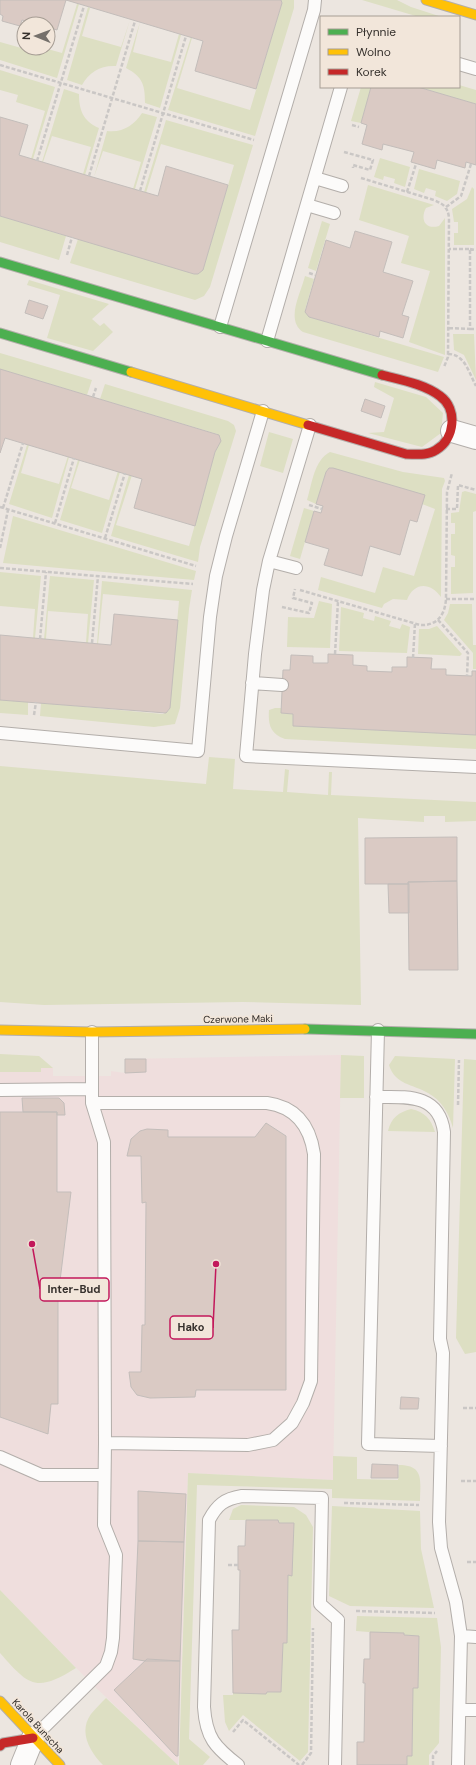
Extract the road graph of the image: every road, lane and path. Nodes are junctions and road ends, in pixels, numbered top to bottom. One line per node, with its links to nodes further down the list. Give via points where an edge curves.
1 (315, 0): 35 (lane)
2 (426, 0): 4 (street)
3 (84, 6): 10 (path)
4 (476, 15)
5 (135, 21): 12 (path)
6 (186, 36): 13 (path)
7 (460, 64): 9 (lane)
8 (0, 65): 10 (path)
9 (476, 69)
10 (60, 83): 12 (path); 16 (path)
11 (341, 88): 22 (lane)
12 (112, 99): 13 (path); 20 (path)
13 (162, 114): 14 (path); 24 (path)
14 (258, 142)
15 (339, 150): 19 (path, via 373,160 370,170)
16 (37, 160)
17 (416, 164): 25 (path)
18 (471, 164): 27 (path, via 461,196)
19 (356, 166)
20 (89, 176)
21 (357, 177): 25 (path)
22 (315, 178): 23 (lane); 26 (lane)
23 (342, 186)
24 (140, 191)
25 (407, 192): 27 (path, via 434,200)
26 (307, 205): 28 (lane); 40 (lane)
27 (446, 207): 30 (path, via 449,212)
28 (334, 213)
29 (72, 236): 33 (path)
30 (449, 249): 31 (path); 36 (path)
31 (470, 250): 32 (path); 37 (path)
32 (476, 250)
33 (66, 259)
34 (0, 262): 35 (street)
35 (220, 327): 40 (street)
36 (448, 328): 37 (path); 41 (path)
37 (470, 329): 38 (path)
38 (476, 329)
39 (0, 333): 46 (street)
40 (267, 341): 48 (street, via 433,390 447,402 452,416)
41 (448, 354): 42 (path); 43 (path, via 460,357)
42 (446, 363)
43 (476, 386)
44 (96, 389): 45 (path)
45 (93, 397)
46 (262, 411): 47 (street); 85 (lane, via 216,576 198,751)
47 (310, 425): 48 (street, via 420,456 439,449 450,438); 63 (lane)
48 (452, 431): 49 (street)
49 (476, 438)
50 (23, 443): 56 (path)
51 (74, 458): 60 (path)
52 (125, 473): 61 (path)
53 (452, 473): 58 (path, via 447,488)
54 (476, 490): 58 (path, via 458,485 457,509)
55 (302, 503): 57 (path)
56 (1, 507): 59 (path)
57 (322, 509)
58 (446, 509): 70 (path)
59 (8, 510): 60 (path); 62 (path)
60 (54, 523): 61 (path)
61 (105, 538): 64 (path)
62 (0, 548)
63 (269, 561): 66 (lane); 81 (lane, via 261,602)
64 (201, 567)
65 (0, 568): 67 (path)
66 (296, 568)
67 (46, 572): 68 (path); 76 (path)
68 (98, 576): 69 (path); 77 (path)
69 (197, 584)
70 (446, 599): 71 (path); 74 (path, via 444,611)
71 (476, 599)
72 (338, 601): 73 (path, via 295,589 292,598 312,603 309,612); 75 (path); 78 (path)
73 (293, 610)
74 (438, 620): 75 (path, via 429,624); 80 (path, via 468,653)
75 (416, 623): 79 (path)
76 (40, 639)
77 (92, 643)
78 (335, 654)
79 (413, 658)
80 (467, 676)
81 (252, 683): 82 (lane); 86 (lane, via 246,756)
82 (282, 685)
83 (36, 702): 84 (path)
84 (34, 720)
85 (0, 733)
86 (476, 767)
87 (0, 1030): 89 (street, Czerwone Maki)
88 (378, 1030): 89 (street, Czerwone Maki); 90 (street, Czerwone Maki); 93 (lane)
89 (92, 1032): 91 (lane)
90 (476, 1034)
91 (92, 1089): 92 (lane); 94 (lane)
92 (0, 1090)
93 (376, 1097): 98 (lane, via 411,1097 424,1101 438,1114 443,1125); 98 (lane, via 368,1444)
94 (92, 1103): 97 (lane, via 104,1142); 97 (lane, via 280,1105 300,1120 312,1142 314,1154 311,1381 303,1404 292,1423 273,1440 248,1445)
95 (458, 1408): 96 (path)
96 (476, 1408)
97 (105, 1443): 100 (lane)
98 (441, 1446): 108 (lane, via 441,1548 456,1602)
99 (0, 1457): 100 (lane, via 41,1475)
100 (104, 1475): 114 (lane, via 104,1525 116,1555 111,1652 106,1666)
101 (457, 1481): 102 (path)
102 (476, 1481)
103 (341, 1503): 104 (path)
104 (423, 1506)
105 (320, 1604): 119 (lane, via 322,1498 242,1496 221,1502 209,1520 204,1719 212,1741); 120 (path, via 314,1611 311,1753); 121 (lane, via 338,1620)
106 (357, 1611): 107 (path)
107 (440, 1613)
108 (461, 1636): 109 (lane); 111 (lane)
109 (476, 1637)
110 (0, 1701): 114 (street, Karola Bunscha)
111 (460, 1710): 112 (lane); 123 (lane)
112 (476, 1710)
113 (230, 1736): 120 (path, via 243,1720)
114 (33, 1738): 115 (street, via 3,1743); 117 (street); 118 (street, Karola Bunscha)
115 (0, 1746)
116 (438, 1750): 122 (path, via 433,1756)
117 (22, 1765)
118 (60, 1765)
119 (238, 1765)
120 (301, 1765)
121 (335, 1765)
122 (433, 1765)
123 (458, 1765)

